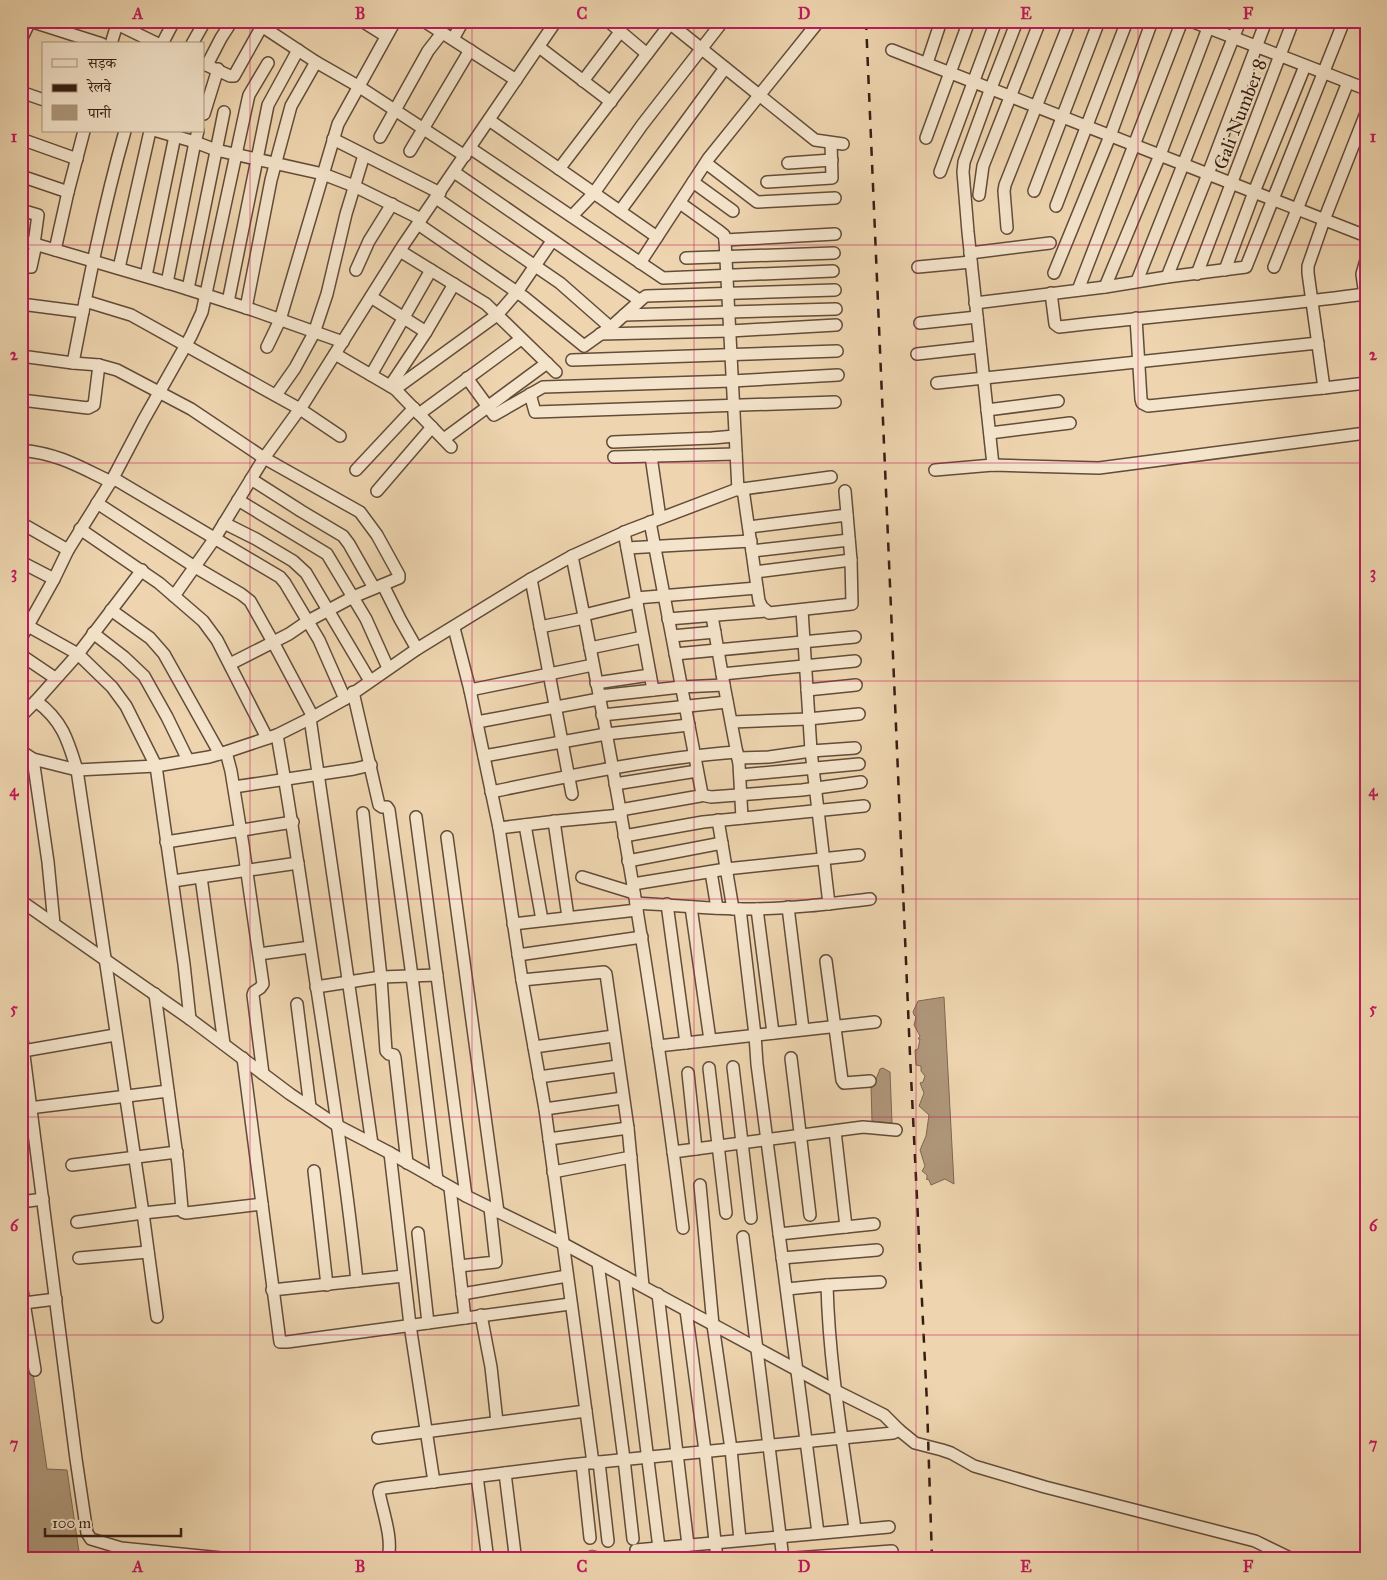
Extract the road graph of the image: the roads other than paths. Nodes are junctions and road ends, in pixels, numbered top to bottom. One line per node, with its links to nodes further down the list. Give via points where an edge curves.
1 (30, 21): 36 (street); 38 (street)
2 (174, 21): 41 (street)
3 (205, 21): 42 (street)
4 (232, 21): 54 (street)
5 (362, 21): 34 (street)
6 (395, 21): 34 (street)
7 (424, 21): 33 (street)
8 (463, 21): 37 (street)
9 (608, 21): 32 (street)
10 (723, 21): 45 (street)
11 (819, 21): 67 (street)
12 (941, 21): 53 (street)
13 (968, 21): 57 (street)
14 (996, 21): 61 (street)
15 (1017, 21): 64 (street)
16 (1040, 21): 68 (street)
17 (1070, 21): 72 (street)
18 (1099, 21): 76 (street)
19 (1127, 21): 78 (street)
20 (1152, 21): 84 (street)
21 (1182, 21): 92 (street)
22 (1240, 21): 35 (street)
23 (1266, 21): 43 (street)
24 (1293, 21): 50 (street, Gali Number 8)
25 (1344, 21): 58 (street)
26 (114, 22): 39 (street); 40 (street)
27 (668, 22): 45 (street); 49 (street)
28 (1194, 22): 31 (street)
29 (551, 23): 44 (street)
30 (258, 24): 46 (street); 54 (street, via 234,76)
31 (1208, 28): 35 (street); 98 (street)
32 (620, 32): 49 (street); 60 (street)
33 (442, 33): 37 (street); 74 (street, via 428,50)
34 (386, 36): 63 (street)
35 (1233, 38): 43 (street); 105 (street)
36 (21, 40)
37 (453, 40): 47 (street)
38 (96, 42)
39 (111, 42)
40 (155, 42)
41 (158, 42)
42 (193, 42)
43 (1256, 46): 50 (street); 110 (street)
44 (539, 47): 59 (street); 60 (street)
45 (701, 48): 56 (street); 119 (street)
46 (298, 50): 51 (street); 99 (street, via 269,102)
47 (470, 50): 59 (street); 79 (street)
48 (892, 50): 53 (street)
49 (648, 54): 70 (street)
50 (1280, 56): 55 (street); 114 (street, Gali Number 8)
51 (316, 62): 63 (street); 104 (street, via 292,103)
52 (268, 63): 96 (street, via 249,94)
53 (926, 63): 57 (street)
54 (210, 66): 71 (street)
55 (1305, 66): 58 (street); 118 (street)
56 (725, 68): 67 (street); 129 (street)
57 (950, 72): 61 (street); 87 (street)
58 (1324, 73): 62 (street); 123 (street)
59 (516, 80): 77 (street)
60 (583, 81): 70 (street)
61 (973, 81): 64 (street); 108 (street)
62 (1348, 82): 65 (street); 127 (street)
63 (358, 86): 74 (street); 89 (street)
64 (991, 88): 68 (street); 148 (street, via 964,167)
65 (1366, 89)
66 (21, 92): 69 (street)
67 (759, 96): 90 (street, via 814,140); 102 (street)
68 (1012, 96): 72 (street); 121 (street, via 984,166)
69 (42, 99)
70 (611, 102): 106 (street)
71 (205, 106)
72 (1037, 107): 76 (street); 134 (street, via 1005,185)
73 (224, 112): 93 (street)
74 (395, 112): 79 (street); 86 (street)
75 (1366, 113): 132 (street)
76 (1062, 116): 78 (street); 116 (street)
77 (489, 120): 95 (street); 106 (street)
78 (1087, 126): 84 (street); 126 (street)
79 (424, 129): 94 (street); 95 (street)
80 (84, 132): 100 (street)
81 (125, 132): 149 (street)
82 (150, 132): 155 (street)
83 (175, 134): 85 (street); 164 (street)
84 (1110, 136): 92 (street); 161 (street)
85 (197, 137): 93 (street); 167 (street)
86 (380, 138)
87 (926, 138)
88 (21, 139): 100 (street)
89 (333, 139): 97 (street); 109 (street)
90 (831, 143): 91 (street); 101 (street)
91 (843, 144)
92 (1135, 145): 98 (street); 172 (street)
93 (216, 150): 96 (street); 170 (street)
94 (410, 151)
95 (468, 152): 107 (street); 131 (street)
96 (236, 154): 99 (street); 176 (street)
97 (364, 155): 115 (street); 120 (street)
98 (1160, 155): 105 (street); 169 (street)
99 (257, 158): 104 (street); 181 (street)
100 (77, 159): 117 (street)
101 (832, 160): 103 (street); 113 (street, via 832,178)
102 (706, 163): 112 (street); 122 (street, via 757,202)
103 (788, 163)
104 (276, 164): 109 (street); 185 (street)
105 (1184, 165): 110 (street); 166 (street)
106 (560, 169): 119 (street)
107 (454, 172): 120 (street); 140 (street)
108 (940, 172)
109 (323, 174): 115 (street); 193 (street)
110 (1208, 174): 114 (street); 165 (street)
111 (21, 176): 117 (street)
112 (693, 182): 124 (street); 130 (street)
113 (767, 182)
114 (1232, 184): 118 (street); 162 (street, Gali Number 8)
115 (354, 186): 125 (street); 198 (street)
116 (1034, 191)
117 (68, 192): 143 (street)
118 (1254, 192): 123 (street); 159 (street)
119 (594, 193): 129 (street); 131 (street)
120 (438, 195): 133 (street); 152 (street)
121 (979, 195)
122 (836, 198)
123 (1273, 200): 127 (street); 159 (street, via 1247,267)
124 (680, 203): 137 (street); 139 (street, via 719,231)
125 (392, 204): 133 (street); 157 (street)
126 (1056, 206)
127 (1297, 209): 132 (street); 154 (street)
128 (21, 210): 142 (street, via 38,215)
129 (620, 211): 137 (street)
130 (733, 211)
131 (572, 216): 151 (street)
132 (1324, 220): 136 (street); 180 (street, via 1308,266)
133 (420, 221): 144 (street); 173 (street)
134 (1008, 228)
135 (835, 234): 139 (street)
136 (1366, 236)
137 (657, 237): 151 (street)
138 (21, 240): 142 (street)
139 (725, 240): 146 (street)
140 (552, 241): 152 (street); 179 (street)
141 (1050, 243): 148 (street)
142 (35, 244): 143 (street); 153 (street, via 31,267)
143 (56, 250): 149 (street)
144 (400, 251): 158 (street); 177 (street)
145 (834, 254): 146 (street)
146 (726, 257): 147 (street); 163 (street)
147 (686, 258)
148 (970, 258): 156 (street); 182 (street)
149 (92, 260): 155 (street); 184 (street)
150 (1366, 260): 178 (street, via 1362,274)
151 (640, 264): 163 (street, via 664,278)
152 (534, 266): 173 (street); 196 (street, via 560,282)
153 (21, 267)
154 (1274, 267)
155 (119, 268): 164 (street)
156 (918, 268)
157 (356, 270)
158 (431, 270): 168 (street); 191 (street)
159 (1225, 270): 162 (street)
160 (834, 271): 163 (street)
161 (1054, 274)
162 (1197, 274): 165 (street)
163 (727, 275): 174 (street)
164 (146, 276): 167 (street)
165 (1167, 277): 166 (street)
166 (1137, 282): 169 (street)
167 (167, 283): 170 (street)
168 (454, 284): 188 (street); 199 (street)
169 (1104, 286): 172 (street)
170 (188, 289): 176 (street)
171 (835, 290): 174 (street)
172 (1078, 290): 175 (street)
173 (517, 292): 188 (street); 200 (street, via 583,346)
174 (728, 294): 179 (street, via 649,296); 187 (street)
175 (1052, 294): 182 (street); 192 (street, via 1056,326)
176 (206, 295): 181 (street); 204 (street, via 202,312)
177 (371, 297): 191 (street); 202 (street)
178 (1365, 298): 180 (street)
179 (639, 300): 189 (street)
180 (1312, 301): 192 (street); 203 (street)
181 (228, 302): 185 (street)
182 (975, 303): 190 (street)
183 (21, 304): 184 (street)
184 (84, 307): 204 (street, via 131,315); 214 (street)
185 (246, 308): 193 (street)
186 (836, 309): 187 (street)
187 (729, 311): 189 (street); 197 (street)
188 (497, 315): 201 (street); 225 (street)
189 (624, 315): 196 (street)
190 (977, 317): 194 (street); 206 (street)
191 (403, 318): 199 (street); 218 (street)
192 (1136, 318): 213 (street)
193 (280, 320): 198 (street); 205 (street)
194 (920, 323)
195 (836, 325): 197 (street)
196 (610, 327): 200 (street)
197 (730, 331): 200 (street); 209 (street)
198 (314, 332): 202 (street); 229 (street)
199 (426, 332): 225 (street)
200 (600, 334)
201 (521, 338): 215 (street); 220 (street)
202 (343, 342): 208 (street)
203 (1318, 343): 213 (street); 226 (street)
204 (186, 345): 227 (street); 229 (street)
205 (267, 347)
206 (980, 347): 210 (street); 221 (street)
207 (838, 351): 209 (street)
208 (336, 354): 218 (street); 235 (street)
209 (731, 354): 212 (street); 222 (street)
210 (917, 354)
211 (21, 356): 214 (street)
212 (572, 360)
213 (1140, 362): 221 (street); 226 (street, via 1141,399 1148,406)
214 (73, 363): 216 (street)
215 (547, 363): 217 (street); 234 (street)
216 (99, 365): 227 (street, via 117,370); 230 (street, via 92,408)
217 (556, 372)
218 (371, 375): 225 (street)
219 (838, 375): 222 (street)
220 (467, 378): 234 (street); 237 (street)
221 (984, 379): 223 (street); 236 (street)
222 (732, 380): 228 (street, via 542,387); 233 (street)
223 (936, 383)
224 (1366, 383): 226 (street)
225 (392, 388): 237 (street)
226 (1324, 388)
227 (160, 392): 248 (street); 255 (street)
228 (530, 394): 233 (street, via 535,412); 234 (street, via 494,415)
229 (276, 395): 235 (street)
230 (21, 400)
231 (1058, 401): 236 (street)
232 (835, 402): 233 (street)
233 (734, 405): 243 (street)
234 (488, 407): 239 (street, via 448,443)
235 (300, 409): 242 (street); 248 (street)
236 (987, 410): 240 (street)
237 (416, 411): 239 (street); 251 (street)
238 (1070, 423): 240 (street)
239 (432, 427): 257 (street)
240 (990, 433): 250 (street)
241 (1366, 433): 250 (street, via 1099,468)
242 (340, 436)
243 (735, 436): 244 (street); 246 (street)
244 (613, 442)
245 (21, 450): 255 (street, via 55,456)
246 (736, 454): 247 (street); 256 (street)
247 (651, 456): 249 (street); 262 (street)
248 (264, 458): 254 (street); 282 (street, via 362,514 399,575)
249 (614, 458)
250 (993, 465): 252 (street)
251 (356, 470)
252 (934, 470)
253 (831, 477): 256 (street)
254 (251, 479): 259 (street); 282 (street, via 343,536)
255 (112, 480): 260 (street); 268 (street)
256 (741, 489): 262 (street); 265 (street)
257 (377, 491)
258 (845, 491): 261 (street)
259 (238, 500): 263 (street); 286 (street, via 325,552)
260 (97, 503): 266 (street); 277 (street)
261 (847, 516): 265 (street); 269 (street)
262 (655, 520): 267 (street); 271 (street)
263 (224, 523): 268 (street); 290 (street, via 293,561 306,573)
264 (21, 524): 273 (street)
265 (749, 527): 270 (street)
266 (80, 529): 273 (street); 278 (street)
267 (624, 532): 272 (street); 274 (street)
268 (215, 538): 277 (street); 296 (street, via 280,577)
269 (849, 540): 270 (street); 275 (street)
270 (752, 546): 271 (street); 279 (street)
271 (656, 547): 272 (street); 285 (street)
272 (627, 548): 287 (street)
273 (68, 550): 280 (street)
274 (572, 556): 281 (street); 292 (street)
275 (851, 560): 279 (street); 289 (street, via 852,604)
276 (21, 562): 280 (street)
277 (195, 567): 284 (street); 305 (street, via 250,602)
278 (142, 570): 284 (street); 288 (street)
279 (755, 572): 283 (street)
280 (54, 579): 295 (street)
281 (531, 579): 297 (street); 298 (street)
282 (379, 586): 286 (street); 308 (street)
283 (758, 588): 285 (street); 291 (street, via 759,601)
284 (174, 596): 314 (street, via 218,640)
285 (664, 596): 287 (street); 294 (street)
286 (353, 597): 290 (street); 317 (street)
287 (636, 600): 292 (street); 302 (street)
288 (111, 610): 300 (street); 349 (street, via 150,638 164,654)
289 (802, 610): 291 (street); 306 (street)
290 (328, 611): 296 (street); 322 (street)
291 (766, 612): 293 (street)
292 (584, 616): 297 (street); 307 (street)
293 (712, 616): 294 (street); 299 (street)
294 (668, 619): 301 (street)
295 (27, 621): 304 (street); 310 (street)
296 (308, 622): 305 (street); 329 (street)
297 (540, 627): 318 (street)
298 (454, 628): 308 (street); 326 (street)
299 (716, 632): 301 (street); 309 (street)
300 (93, 633): 310 (street); 354 (street, via 144,676)
301 (672, 636): 311 (street)
302 (643, 637): 307 (street); 319 (street)
303 (854, 637): 306 (street)
304 (21, 638)
305 (274, 642): 314 (street); 338 (street)
306 (804, 642): 309 (street); 316 (street)
307 (590, 648): 315 (street)
308 (417, 649): 317 (street)
309 (718, 649): 311 (street); 321 (street)
310 (78, 654): 320 (street); 357 (street, via 112,687 126,706)
311 (674, 654): 325 (street)
312 (21, 655): 320 (street)
313 (854, 661): 316 (street)
314 (230, 664): 344 (street)
315 (593, 665): 318 (street); 323 (street)
316 (805, 666): 321 (street); 328 (street)
317 (388, 668): 322 (street)
318 (549, 675): 326 (street); 333 (street)
319 (650, 675): 323 (street); 327 (street)
320 (55, 678): 331 (street)
321 (723, 679): 325 (street); 332 (street)
322 (370, 681): 329 (street)
323 (596, 683): 330 (street)
324 (856, 685): 328 (street)
325 (680, 687): 327 (street); 334 (street)
326 (470, 690): 340 (street)
327 (653, 690): 330 (street)
328 (807, 690): 339 (street)
329 (349, 696): 338 (street); 356 (street)
330 (599, 697): 333 (street); 336 (street)
331 (36, 701): 337 (street); 360 (street, via 62,728)
332 (728, 702): 334 (street); 341 (street)
333 (555, 707): 340 (street); 345 (street)
334 (684, 707): 336 (street); 342 (street)
335 (859, 714): 339 (street)
336 (602, 715): 343 (street)
337 (21, 716)
338 (311, 718): 344 (street); 362 (street)
339 (808, 719): 341 (street); 348 (street)
340 (477, 722): 352 (street)
341 (732, 722): 351 (street)
342 (689, 726): 343 (street); 350 (street)
343 (606, 734): 345 (street); 358 (street)
344 (272, 736): 349 (street); 365 (street)
345 (561, 742): 352 (street); 364 (street)
346 (854, 748): 348 (street)
347 (21, 751): 353 (street)
348 (811, 751): 351 (street, via 770,757); 359 (street)
349 (223, 753): 354 (street); 368 (street)
350 (694, 755): 351 (street); 358 (street); 361 (street)
351 (738, 755): 363 (street)
352 (484, 756): 370 (street)
353 (33, 759): 360 (street); 412 (street)
354 (188, 760): 357 (street)
355 (859, 764): 359 (street)
356 (370, 765): 362 (street); 421 (street, via 379,805 389,810)
357 (156, 766): 360 (street); 388 (street)
358 (612, 767): 364 (street); 367 (street)
359 (813, 769): 363 (street); 369 (street)
360 (77, 770): 418 (street)
361 (697, 771): 367 (street); 373 (street)
362 (318, 774): 365 (street); 424 (street)
363 (740, 775): 372 (street)
364 (568, 776): 370 (street); 371 (street)
365 (285, 779): 368 (street); 382 (street)
366 (861, 782): 369 (street)
367 (615, 784): 376 (street)
368 (234, 787): 385 (street)
369 (815, 787): 372 (street); 375 (street)
370 (491, 792): 384 (street)
371 (572, 794)
372 (740, 794): 373 (street); 379 (street)
373 (701, 796): 376 (street)
374 (864, 806): 375 (street)
375 (818, 810): 379 (street); 391 (street)
376 (620, 813): 381 (street); 386 (street)
377 (363, 814): 422 (street)
378 (416, 817): 420 (street)
379 (742, 818): 380 (street)
380 (718, 820): 386 (street); 389 (street)
381 (554, 821): 383 (street); 410 (street)
382 (293, 822): 385 (street); 393 (street)
383 (525, 825): 384 (street); 411 (street)
384 (499, 828): 413 (street)
385 (240, 829): 388 (street); 395 (street)
386 (624, 836): 392 (street)
387 (448, 837): 487 (street)
388 (166, 842): 399 (street)
389 (722, 843): 392 (street); 394 (street)
390 (859, 855): 391 (street)
391 (823, 859): 394 (street); 404 (street)
392 (628, 861): 400 (street)
393 (298, 862): 395 (street); 415 (street)
394 (726, 870): 396 (street); 408 (street)
395 (247, 871): 397 (street); 416 (street)
396 (711, 872): 400 (street); 407 (street)
397 (201, 877): 399 (street); 439 (street)
398 (582, 877): 400 (street)
399 (172, 881): 428 (street)
400 (635, 897): 403 (street); 410 (street); 414 (street)
401 (870, 899): 404 (street)
402 (21, 901): 412 (street)
403 (667, 904): 406 (street); 438 (street)
404 (828, 904): 405 (street)
405 (788, 907): 409 (street); 431 (street)
406 (692, 908): 407 (street); 437 (street)
407 (717, 908): 408 (street)
408 (736, 909): 409 (street); 435 (street)
409 (757, 909): 433 (street)
410 (568, 917): 411 (street)
411 (542, 920): 413 (street)
412 (54, 924): 418 (street)
413 (514, 924): 417 (street)
414 (642, 937): 417 (street); 440 (street)
415 (310, 947): 416 (street); 425 (street)
416 (259, 954): 449 (street, via 263,984 253,995)
417 (518, 955): 423 (street)
418 (104, 959): 426 (street); 434 (street)
419 (826, 961): 430 (street)
420 (437, 975): 421 (street); 482 (street)
421 (412, 976): 422 (street); 479 (street)
422 (381, 977): 424 (street); 475 (street, via 386,1051 395,1058)
423 (522, 980): 436 (street, via 606,972); 441 (street)
424 (348, 982): 425 (street); 467 (street)
425 (316, 987): 459 (street)
426 (155, 994): 428 (street); 453 (street)
427 (297, 1004): 456 (street)
428 (190, 1019): 439 (street)
429 (875, 1022): 430 (street)
430 (835, 1026): 431 (street); 452 (street, via 843,1082)
431 (803, 1029): 433 (street)
432 (21, 1032): 442 (street)
433 (773, 1033): 435 (street)
434 (116, 1035): 442 (street); 454 (street)
435 (755, 1035): 437 (street); 465 (street)
436 (614, 1036): 441 (street); 445 (street)
437 (710, 1040): 438 (street)
438 (686, 1042): 440 (street)
439 (224, 1044): 443 (street)
440 (658, 1046): 471 (street)
441 (534, 1047): 451 (street)
442 (23, 1050): 450 (street)
443 (242, 1058): 449 (street); 485 (street)
444 (791, 1058): 463 (street)
445 (618, 1066): 451 (street); 455 (street)
446 (733, 1067): 466 (street)
447 (709, 1068): 468 (street)
448 (688, 1073): 469 (street)
449 (263, 1074): 456 (street)
450 (24, 1077): 457 (street)
451 (539, 1077): 458 (street)
452 (870, 1081)
453 (168, 1091): 454 (street); 470 (street)
454 (125, 1096): 457 (street); 473 (street)
455 (623, 1098): 458 (street); 460 (street)
456 (310, 1107): 459 (street)
457 (26, 1108): 483 (street)
458 (545, 1109): 464 (street)
459 (338, 1126): 467 (street); 509 (street)
460 (628, 1128): 464 (street); 474 (street)
461 (896, 1130): 462 (street, via 863,1127)
462 (836, 1131): 463 (street); 494 (street)
463 (800, 1135): 465 (street); 490 (street)
464 (549, 1139): 478 (street)
465 (767, 1140): 466 (street); 497 (street)
466 (743, 1143): 468 (street); 491 (street)
467 (372, 1144): 472 (street)
468 (718, 1146): 469 (street); 489 (street)
469 (696, 1149): 471 (street)
470 (177, 1152): 473 (street); 486 (street)
471 (673, 1152): 495 (street)
472 (390, 1153): 475 (street); 506 (street)
473 (134, 1158): 476 (street); 488 (street)
474 (631, 1158): 478 (street); 514 (street)
475 (407, 1163): 479 (street)
476 (72, 1165)
477 (314, 1171): 512 (street)
478 (553, 1172): 499 (street)
479 (436, 1180): 481 (street)
480 (700, 1185): 528 (street)
481 (450, 1188): 482 (street); 505 (street)
482 (466, 1196): 487 (street)
483 (43, 1199): 484 (street); 519 (street)
484 (21, 1202)
485 (262, 1204): 486 (street, via 186,1213); 516 (street)
486 (182, 1209): 488 (street)
487 (494, 1210): 499 (street); 505 (street, via 496,1262)
488 (143, 1213): 492 (street); 501 (street)
489 (726, 1213)
490 (810, 1215)
491 (751, 1218)
492 (77, 1222)
493 (874, 1224): 494 (street)
494 (846, 1227): 497 (street)
495 (683, 1228)
496 (418, 1233): 526 (street)
497 (780, 1234): 503 (street)
498 (743, 1237): 529 (street)
499 (562, 1243): 504 (street); 507 (street)
500 (877, 1250): 503 (street)
501 (148, 1252): 502 (street); 524 (street)
502 (79, 1258)
503 (782, 1258): 515 (street)
504 (598, 1263): 508 (street); 545 (street)
505 (459, 1266): 517 (street)
506 (404, 1276): 509 (street); 527 (street)
507 (566, 1276): 517 (street); 521 (street)
508 (625, 1277): 514 (street); 544 (street)
509 (357, 1281): 512 (street)
510 (880, 1282): 513 (street)
511 (21, 1284): 520 (street)
512 (327, 1285): 516 (street)
513 (827, 1285): 515 (street); 532 (street)
514 (643, 1286): 518 (street)
515 (787, 1289): 531 (street)
516 (272, 1290): 527 (street, via 281,1342)
517 (462, 1294): 525 (street)
518 (658, 1294): 522 (street); 543 (street)
519 (56, 1299): 520 (street); 563 (street, via 89,1537 121,1548)
520 (24, 1303): 530 (street)
521 (570, 1304): 523 (street); 533 (street)
522 (686, 1310): 528 (street); 542 (street)
523 (481, 1315): 525 (street); 534 (street)
524 (157, 1317)
525 (465, 1318): 526 (street)
526 (428, 1323): 527 (street)
527 (410, 1325): 536 (street)
528 (713, 1325): 529 (street); 541 (street)
529 (756, 1348): 531 (street); 540 (street)
530 (35, 1370)
531 (797, 1370): 532 (street); 539 (street)
532 (836, 1391): 535 (street, via 884,1415); 538 (street)
533 (586, 1411): 534 (street); 546 (street)
534 (497, 1422): 536 (street)
535 (899, 1430): 538 (street); 567 (street, via 915,1443 950,1453 974,1466 1254,1541)
536 (426, 1432): 537 (street); 549 (street)
537 (378, 1438)
538 (843, 1438): 539 (street); 551 (street)
539 (806, 1441): 540 (street); 552 (street)
540 (769, 1445): 541 (street); 553 (street)
541 (730, 1449): 542 (street); 555 (street)
542 (705, 1452): 543 (street); 557 (street)
543 (677, 1454): 544 (street); 558 (street)
544 (648, 1457): 545 (street); 559 (street)
545 (624, 1460): 546 (street); 559 (street, via 634,1545)
546 (592, 1463): 547 (street); 554 (street); 556 (street)
547 (505, 1474): 548 (street); 562 (street)
548 (477, 1476): 549 (street); 561 (street)
549 (434, 1482): 564 (street, via 380,1489 390,1551)
550 (889, 1528): 551 (street)
551 (855, 1530): 552 (street)
552 (818, 1533): 553 (street)
553 (780, 1536): 555 (street); 566 (street)
554 (590, 1538)
555 (740, 1540): 557 (street)
556 (608, 1541)
557 (715, 1542): 558 (street); 565 (street)
558 (688, 1545): 559 (street)
559 (659, 1548)
560 (892, 1551): 566 (street)
561 (487, 1553)
562 (515, 1554)
563 (231, 1559)
564 (388, 1559)
565 (717, 1559)
566 (782, 1559)
567 (1292, 1559)

